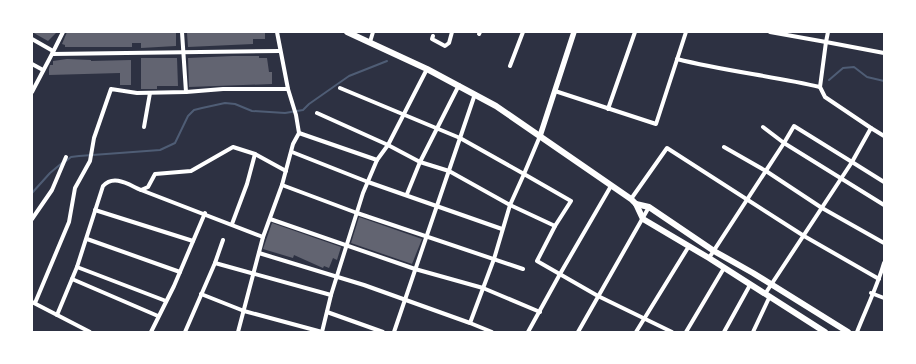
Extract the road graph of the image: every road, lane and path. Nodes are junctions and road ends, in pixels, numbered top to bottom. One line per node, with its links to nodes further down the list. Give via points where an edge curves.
1 (63, 32): 18 (street)
2 (182, 32): 19 (street)
3 (277, 32): 17 (street)
4 (347, 32): 15 (main road)
5 (373, 32): 15 (street)
6 (452, 32): 13 (street, via 446,46 434,42)
7 (523, 32): 23 (street)
8 (574, 32): 30 (street)
9 (635, 32): 35 (street)
10 (686, 32): 21 (street)
11 (770, 32): 16 (street)
12 (828, 32): 16 (street)
13 (433, 36)
14 (32, 39): 18 (street)
15 (370, 42): 24 (main road)
16 (826, 42): 20 (street); 27 (street)
17 (280, 50): 19 (street); 29 (street)
18 (53, 52): 19 (street); 25 (street)
19 (184, 53): 32 (street)
20 (884, 53)
21 (677, 59): 27 (street); 35 (street, via 656,124)
22 (32, 64): 25 (street)
23 (510, 66)
24 (427, 69): 26 (main road); 37 (street)
25 (43, 70): 31 (street)
26 (460, 85): 34 (main road); 40 (street)
27 (820, 87): 41 (street, via 825,97)
28 (340, 88): 37 (street)
29 (288, 89): 32 (street); 42 (street)
30 (555, 91): 35 (street); 43 (street)
31 (32, 92)
32 (186, 92): 33 (street)
33 (150, 93): 38 (street); 119 (street, via 111,89 90,158 77,182 69,222)
34 (475, 94): 43 (main road); 45 (street)
35 (608, 109)
36 (317, 113): 47 (street)
37 (404, 113): 40 (street); 47 (street)
38 (144, 127)
39 (763, 127): 46 (street)
40 (438, 128): 45 (street); 53 (street)
41 (871, 128): 44 (street); 54 (street)
42 (299, 133): 49 (street); 52 (street)
43 (540, 136): 58 (street); 63 (main road)
44 (884, 136)
45 (460, 138): 56 (street); 58 (street)
46 (784, 143): 54 (street, via 794,126); 57 (street); 59 (street)
47 (388, 145): 52 (street); 53 (street)
48 (724, 147): 57 (street)
49 (292, 152): 55 (street); 60 (street)
50 (255, 154): 55 (street); 64 (street, via 233,148 192,171 156,174 148,187); 80 (street)
51 (64, 159): 79 (street, via 52,190)
52 (377, 160): 60 (street)
53 (420, 162): 56 (street); 65 (street)
54 (852, 162): 59 (street); 61 (street)
55 (286, 171): 62 (street)
56 (448, 171): 68 (street); 71 (street)
57 (766, 171): 67 (street); 73 (street)
58 (524, 174): 68 (street); 81 (street, via 571,201)
59 (841, 179): 70 (street); 73 (street)
60 (368, 182): 65 (street); 76 (street)
61 (884, 182)
62 (282, 185): 76 (street); 77 (street)
63 (611, 186): 66 (main road); 104 (street)
64 (141, 190): 74 (street, via 114,179 108,181 103,186); 75 (street)
65 (407, 194): 71 (street)
66 (631, 199): 67 (street, via 666,148); 69 (main road)
67 (747, 200): 84 (street); 92 (street)
68 (510, 204): 81 (street); 82 (street)
69 (636, 204): 72 (main road); 78 (main road)
70 (884, 204)
71 (437, 205): 82 (street); 83 (street)
72 (649, 207): 78 (street); 92 (main road)
73 (822, 208): 84 (street); 89 (street)
74 (96, 210): 86 (street); 88 (street)
75 (205, 213): 80 (street); 88 (street)
76 (357, 213): 83 (street); 90 (street)
77 (270, 219): 85 (street); 90 (street)
78 (642, 219): 91 (main road); 114 (street)
79 (32, 220)
80 (232, 224): 85 (street)
81 (555, 226): 104 (street, via 537,261)
82 (502, 229): 95 (street)
83 (426, 236): 95 (street); 100 (street)
84 (804, 236): 107 (street); 109 (street)
85 (264, 237): 93 (street)
86 (86, 239): 98 (street); 102 (street)
87 (223, 240): 96 (street)
88 (193, 241): 102 (street)
89 (884, 243)
90 (346, 246): 100 (street); 105 (street)
91 (689, 246): 94 (main road); 125 (street)
92 (714, 251): 94 (street); 109 (main road)
93 (259, 253): 103 (street); 105 (street)
94 (709, 258): 99 (main road)
95 (494, 259): 101 (street); 110 (street)
96 (215, 263): 103 (street); 112 (street)
97 (884, 263): 107 (street)
98 (77, 267): 106 (street); 118 (street)
99 (724, 268): 108 (main road); 140 (street)
100 (415, 269): 110 (street); 117 (street)
101 (522, 269)
102 (180, 272): 118 (street)
103 (255, 274): 113 (street); 120 (street)
104 (560, 274): 114 (street); 122 (street)
105 (336, 277): 113 (street); 117 (street)
106 (72, 279): 123 (street); 124 (street)
107 (879, 279): 111 (street)
108 (750, 284): 115 (main road); 141 (street)
109 (771, 285): 115 (street); 127 (main road)
110 (483, 288): 122 (street); 126 (street)
111 (871, 293): 116 (street); 145 (street)
112 (201, 294): 120 (street); 130 (street)
113 (331, 295): 121 (street)
114 (598, 296): 125 (street); 137 (street)
115 (767, 296): 142 (street); 143 (main road)
116 (884, 298)
117 (405, 300): 126 (street); 134 (street)
118 (166, 301): 124 (street)
119 (33, 303): 123 (street)
120 (244, 311): 131 (street); 132 (street)
121 (327, 312): 132 (street); 133 (street)
122 (540, 312): 136 (street)
123 (57, 315): 128 (street)
124 (158, 316): 129 (street)
125 (644, 318): 138 (street); 139 (street)
126 (470, 323): 135 (street)
127 (840, 330): 144 (main road)
128 (90, 332)
129 (151, 332)
130 (185, 332)
131 (238, 332)
132 (322, 332)
133 (383, 332)
134 (394, 332)
135 (492, 332)
136 (528, 332)
137 (578, 332)
138 (636, 332)
139 (672, 332)
140 (686, 332)
141 (724, 332)
142 (753, 332)
143 (824, 332)
144 (848, 332)
145 (857, 332)

